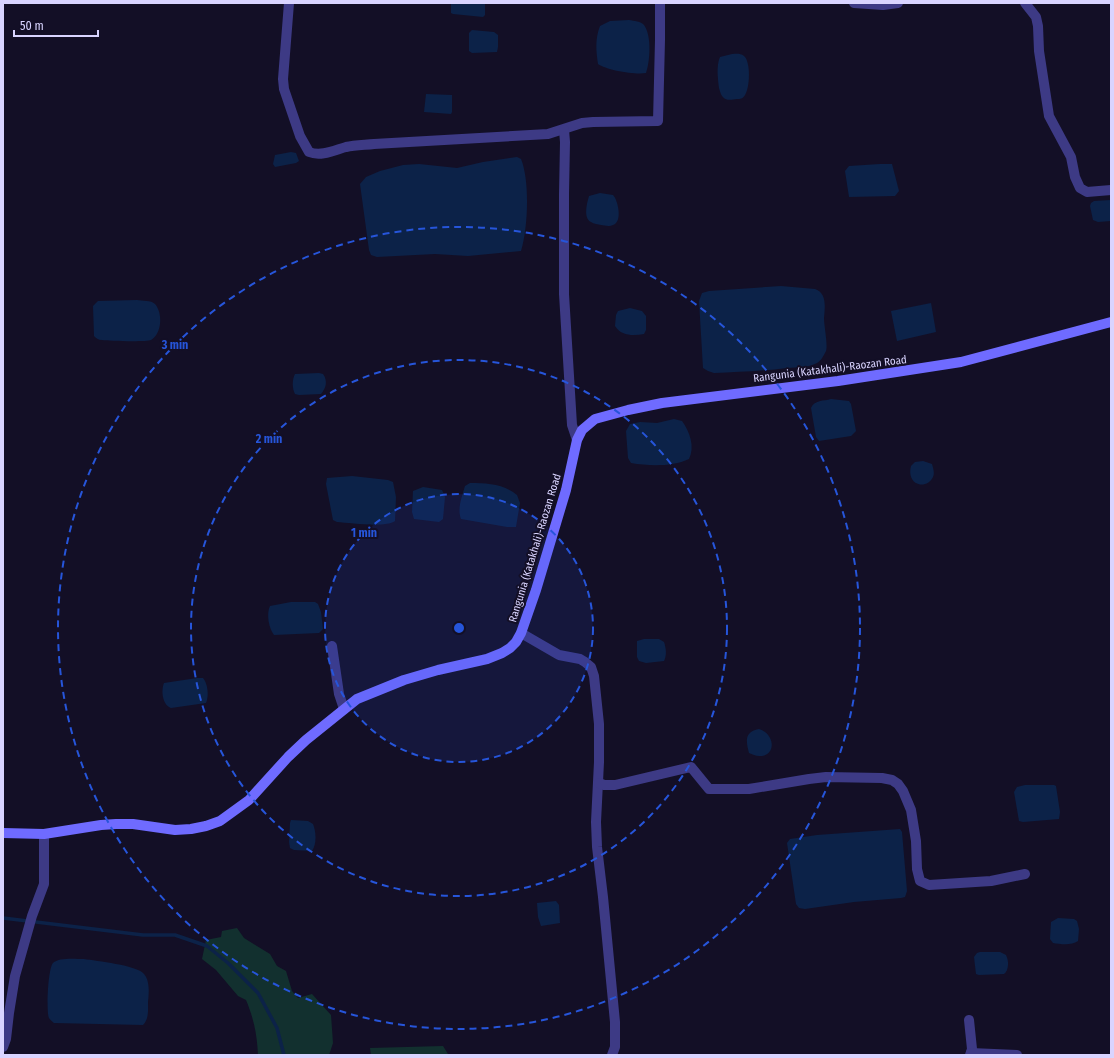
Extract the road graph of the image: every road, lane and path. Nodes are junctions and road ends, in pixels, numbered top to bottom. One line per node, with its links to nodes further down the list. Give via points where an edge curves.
1 (289, 3): 6 (street, via 283,67 284,89 300,136 312,153 327,153 347,147 548,134)
2 (660, 3): 6 (street, via 658,121 582,123)
3 (854, 3): 4 (street)
4 (898, 3)
5 (1025, 3): 7 (street, via 1036,17 1038,26 1043,86 1049,116 1070,157 1080,188 1087,192)
6 (564, 130): 9 (street, via 565,314 572,425)
7 (1111, 190)
8 (1111, 322): 9 (main road, Rangunia (Katakhali)-Raozan Road, via 961,362 846,380 676,401 628,410 595,419 582,430)
9 (577, 440): 10 (main road, Rangunia (Katakhali)-Raozan Road, via 566,490)
10 (521, 633): 12 (main road, Rangunia (Katakhali)-Raozan Road, via 516,642 502,653 404,680 357,699); 13 (street, via 550,651 580,659 590,667 594,676 599,716)
11 (332, 646): 12 (street, via 339,694)
12 (344, 709): 15 (main road, Rangunia (Katakhali)-Raozan Road, via 288,757 249,800 220,821 191,829 175,830 116,824)
13 (598, 783): 16 (street, via 615,785 691,767 709,789 749,789 826,777 892,780 903,791 911,810 920,881 929,885 991,881); 20 (street, via 597,848 615,1022 615,1047)
14 (3, 833): 15 (main road, Rangunia (Katakhali)-Raozan Road)
15 (44, 834): 18 (street, via 44,884 27,931 15,976)
16 (1025, 874)
17 (969, 1020): 19 (street, via 972,1049)
18 (3, 1047)
19 (970, 1054): 21 (street)
20 (612, 1055)
21 (1017, 1055)

